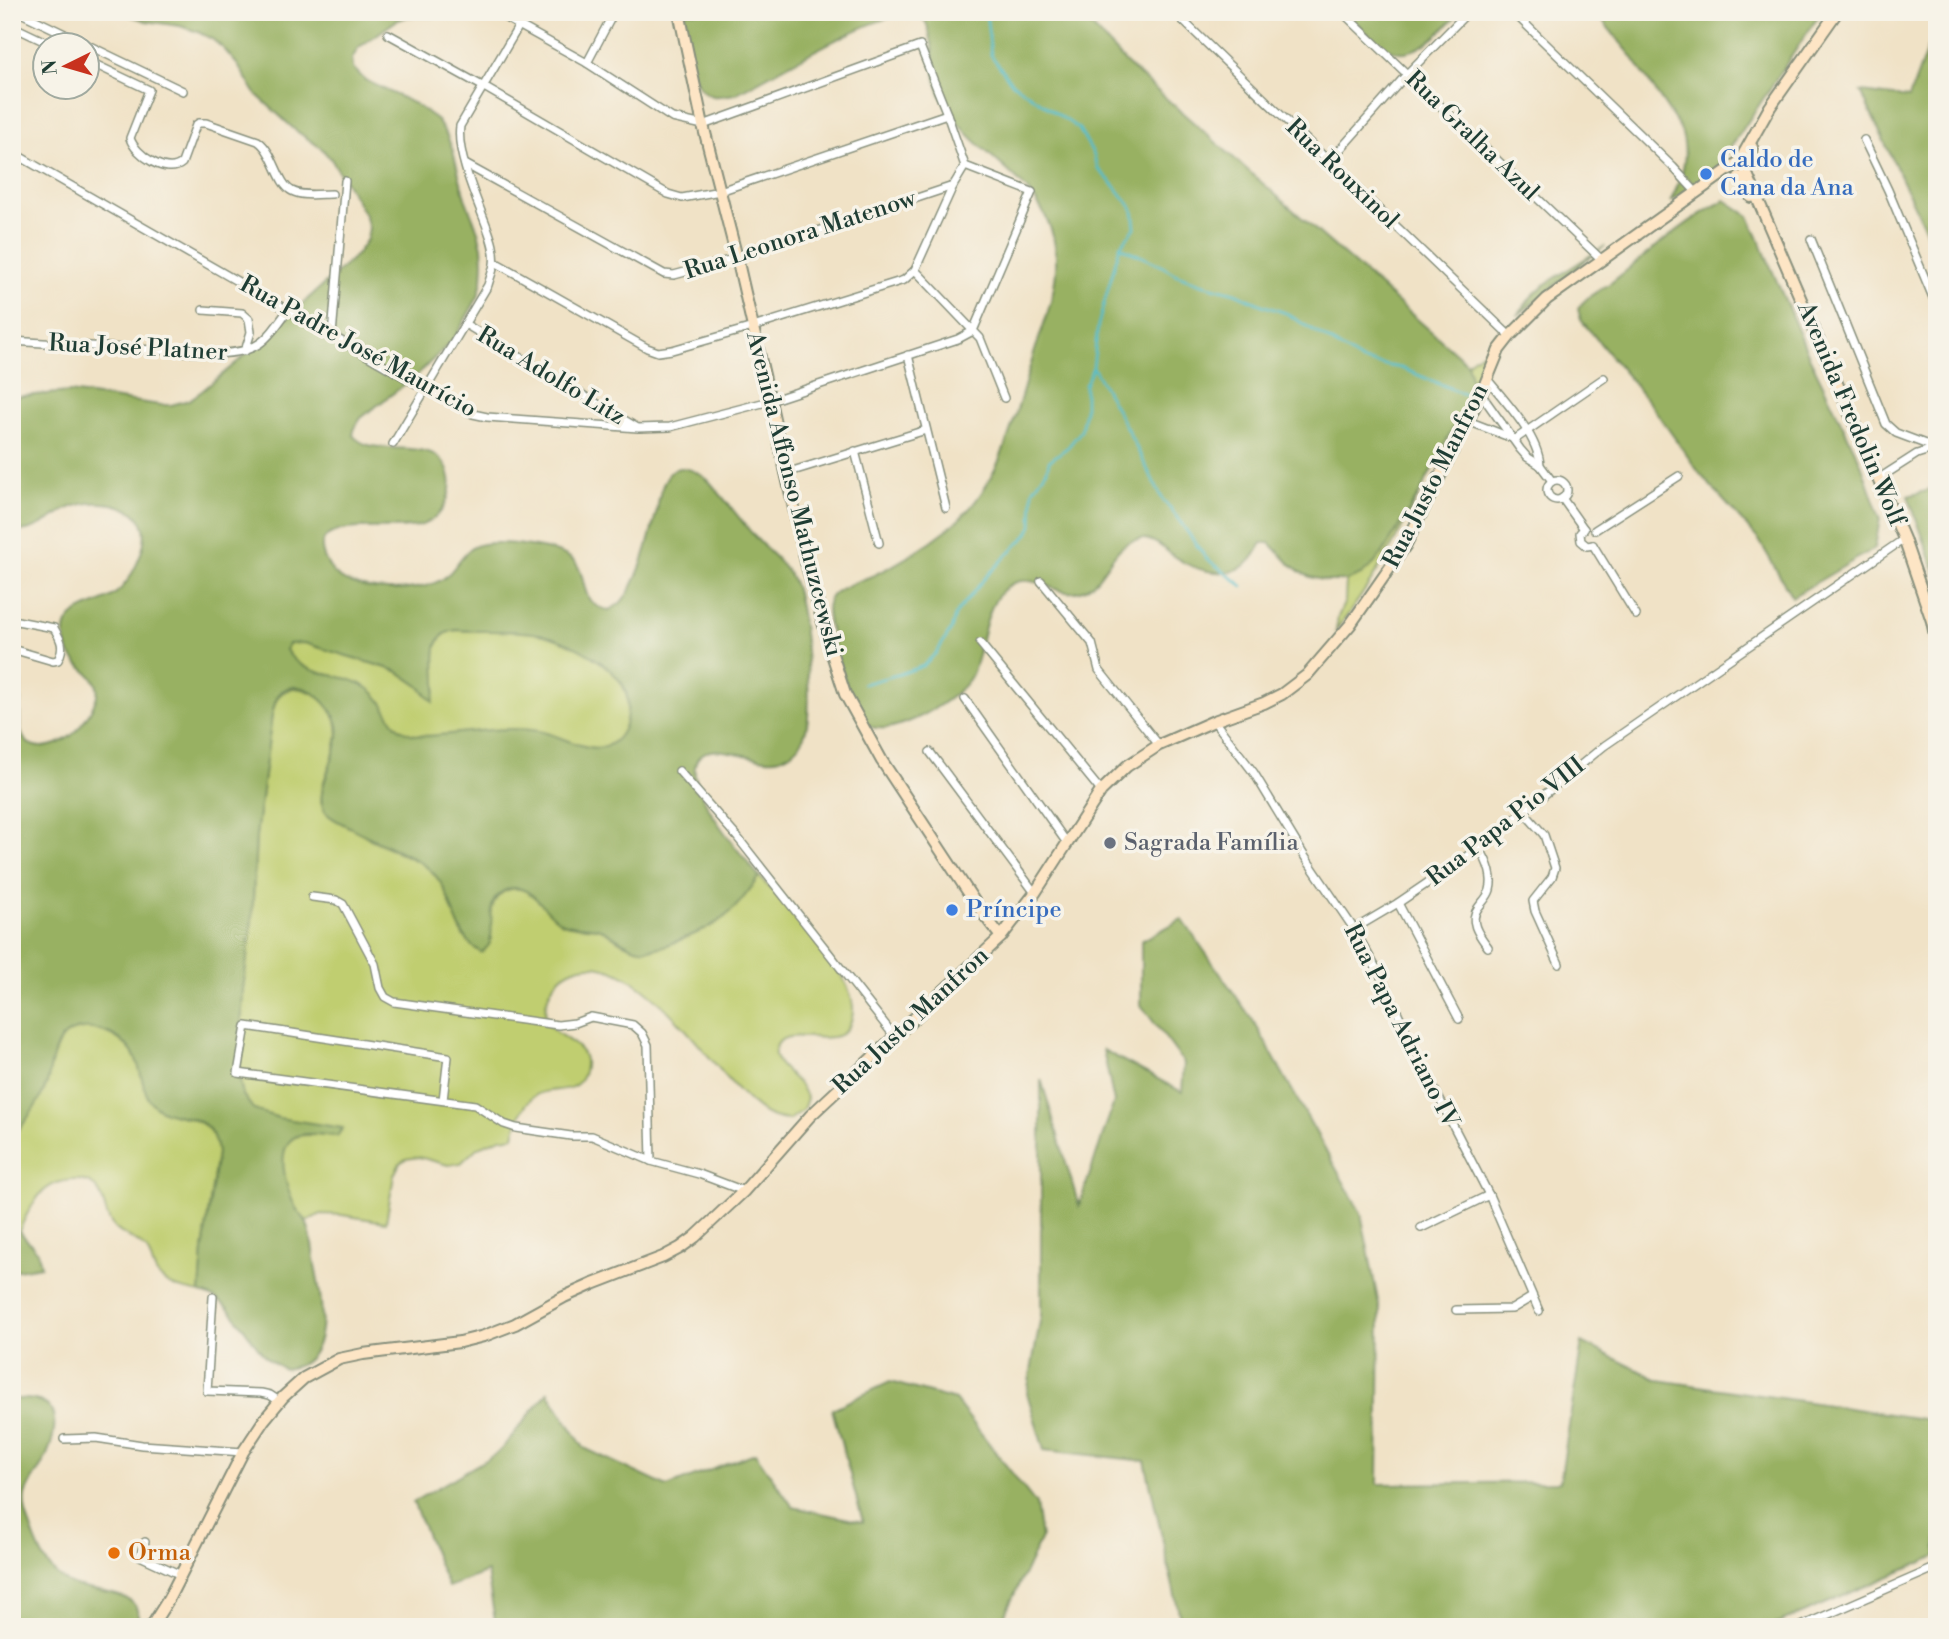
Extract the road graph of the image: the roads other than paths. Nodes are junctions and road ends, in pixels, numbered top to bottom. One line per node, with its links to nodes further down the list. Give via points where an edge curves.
1 (19, 12): 19 (street)
2 (495, 12): 12 (street)
3 (527, 12): 12 (street)
4 (614, 12): 15 (street)
5 (679, 12): 21 (main road, Avenida Affonso Mathuzcewski)
6 (1174, 12): 24 (street, Rua Rouxinol)
7 (1342, 12): 17 (street, Rua Gralha Azul)
8 (1468, 12): 17 (street)
9 (1513, 12): 31 (street)
10 (1837, 12): 27 (main road, via 1778,96)
11 (12, 26): 14 (street)
12 (519, 27): 15 (street); 18 (street)
13 (388, 34): 18 (street)
14 (32, 36)
15 (587, 64): 21 (street, via 672,118)
16 (102, 68): 32 (street, via 149,90 130,138 151,161 178,166 196,125 206,123 265,146 292,191)
17 (1407, 74): 24 (street); 35 (street, Rua Gralha Azul)
18 (484, 87): 25 (street, via 460,126); 30 (street, via 668,194 682,198)
19 (183, 91)
20 (947, 114): 21 (street, via 920,46); 26 (street); 30 (street)
21 (703, 125): 30 (main road, Avenida Affonso Mathuzcewski)
22 (1864, 140): 38 (street)
23 (12, 152): 40 (street, Rua Padre José Maurício)
24 (1329, 162): 45 (street, Rua Rouxinol)
25 (465, 164): 34 (street, Rua Leonora Matenow, via 664,274); 36 (street)
26 (965, 166): 29 (street); 43 (street, via 1032,192)
27 (1740, 170): 31 (main road, Rua Justo Manfron); 66 (main road, Avenida Fredolin Wolf, via 1770,226)
28 (345, 181): 44 (street)
29 (953, 186): 34 (street, Rua Leonora Matenow); 37 (street)
30 (720, 191): 34 (main road, Avenida Affonso Mathuzcewski)
31 (1696, 192): 35 (main road, Rua Justo Manfron)
32 (332, 194)
33 (1811, 239): 61 (street, via 1886,424 1896,433)
34 (737, 258): 42 (main road, Avenida Affonso Mathuzcewski)
35 (1601, 259): 45 (main road, Rua Justo Manfron, via 1547,299)
36 (495, 262): 41 (street, via 488,285); 42 (street, via 658,352)
37 (915, 270): 42 (street, via 904,280); 43 (street)
38 (1937, 307)
39 (203, 310): 47 (street, via 242,313 249,319)
40 (288, 310): 44 (street, Rua Padre José Maurício); 47 (street, Rua José Platner, via 263,342)
41 (465, 324): 51 (street); 56 (street, Rua Adolfo Litz)
42 (753, 327): 54 (main road, Avenida Affonso Mathuzcewski)
43 (973, 331): 48 (street, Rua Padre José Maurício); 53 (street, via 984,345)
44 (331, 335): 51 (street, Rua Padre José Maurício)
45 (1510, 336): 50 (main road, Rua Justo Manfron)
46 (12, 341): 47 (street, Rua José Platner, via 215,354)
47 (246, 351)
48 (908, 355): 54 (street, Rua Padre José Maurício); 57 (street)
49 (1604, 377): 58 (street)
50 (1487, 379): 52 (main road, Rua Justo Manfron); 58 (street)
51 (425, 389): 56 (street, Rua Padre José Maurício, via 487,417); 60 (street)
52 (1481, 394): 55 (main road, Rua Justo Manfron); 59 (street)
53 (1004, 398)
54 (770, 401): 56 (street, Rua Padre José Maurício, via 670,427); 64 (main road, Avenida Affonso Mathuzcewski)
55 (1468, 421): 59 (street); 82 (main road, Rua Justo Manfron, via 1405,546 1350,625 1307,675 1282,694)
56 (638, 428)
57 (926, 430): 62 (street); 69 (street)
58 (1526, 431): 59 (street); 63 (street)
59 (1513, 439): 63 (street, via 1527,457)
60 (393, 444)
61 (1937, 448): 66 (street, via 1917,454)
62 (855, 451): 64 (street); 73 (street)
63 (1541, 465): 67 (street)
64 (786, 473): 94 (main road, Avenida Affonso Mathuzcewski, via 806,562 845,694 882,761)
65 (1679, 476): 71 (street)
66 (1878, 479): 72 (main road, Avenida Fredolin Wolf)
67 (1552, 481): 68 (street, via 1548,495); 68 (street, via 1566,485)
68 (1562, 498): 70 (street)
69 (946, 509)
70 (1584, 529): 71 (street); 74 (street, via 1581,541)
71 (1595, 530): 74 (street, via 1598,538)
72 (1904, 539): 79 (main road, Avenida Fredolin Wolf); 87 (street, Rua Papa Pio VIII, via 1604,746)
73 (879, 543)
74 (1593, 545): 76 (street)
75 (1041, 581): 83 (street, via 1092,643 1099,670)
76 (1636, 615)
77 (12, 620): 80 (street, via 54,628 63,652 53,661)
78 (980, 643): 86 (street)
79 (1937, 645)
80 (12, 649)
81 (965, 699): 88 (street)
82 (1214, 720): 83 (main road, Rua Justo Manfron); 93 (street, Rua Papa Adriano IV, via 1254,773)
83 (1159, 745): 86 (main road, Rua Justo Manfron)
84 (930, 751): 90 (street)
85 (679, 771): 98 (street, via 738,838)
86 (1101, 791): 88 (main road, Rua Justo Manfron)
87 (1523, 811): 89 (street, Rua Papa Pio VIII); 96 (street, via 1544,835 1555,868 1533,901)
88 (1067, 843): 90 (main road, Rua Justo Manfron)
89 (1479, 848): 92 (street, Rua Papa Pio VIII); 95 (street, via 1491,889 1474,920)
90 (1035, 893): 94 (main road, Rua Justo Manfron)
91 (312, 897): 100 (street, via 343,904 375,964 380,988 394,1002 558,1025 591,1017 633,1025 648,1045)
92 (1398, 903): 93 (street, Rua Papa Pio VIII); 97 (street)
93 (1354, 929): 102 (street, Rua Papa Adriano IV)
94 (1001, 937): 98 (main road, Rua Justo Manfron)
95 (1488, 947)
96 (1559, 964)
97 (1460, 1019)
98 (895, 1037): 101 (main road, Rua Justo Manfron, via 810,1116)
99 (443, 1100): 99 (street, via 238,1073 246,1026 448,1057); 100 (street, via 475,1105 516,1128 585,1135)
100 (651, 1161): 101 (street)
101 (744, 1191): 108 (main road, Rua Justo Manfron, via 680,1248 564,1297 515,1324 460,1342 339,1359 304,1378)
102 (1489, 1195): 103 (street); 105 (street, Rua Papa Adriano IV)
103 (1421, 1228)
104 (214, 1297): 108 (street, via 207,1391 261,1393)
105 (1532, 1297): 106 (street, via 1512,1309); 107 (street, Rua Papa Adriano IV)
106 (1455, 1310)
107 (1538, 1311)
108 (279, 1401): 110 (main road, Rua Justo Manfron)
109 (64, 1438): 110 (street)
110 (243, 1452): 113 (main road, Rua Justo Manfron)
111 (145, 1542): 113 (street, via 140,1556)
112 (1937, 1567): 114 (street)
113 (181, 1575): 115 (main road, Rua Justo Manfron)
114 (1820, 1618): 116 (street); 117 (street)
115 (151, 1627)
116 (1799, 1627)
117 (1824, 1627)

